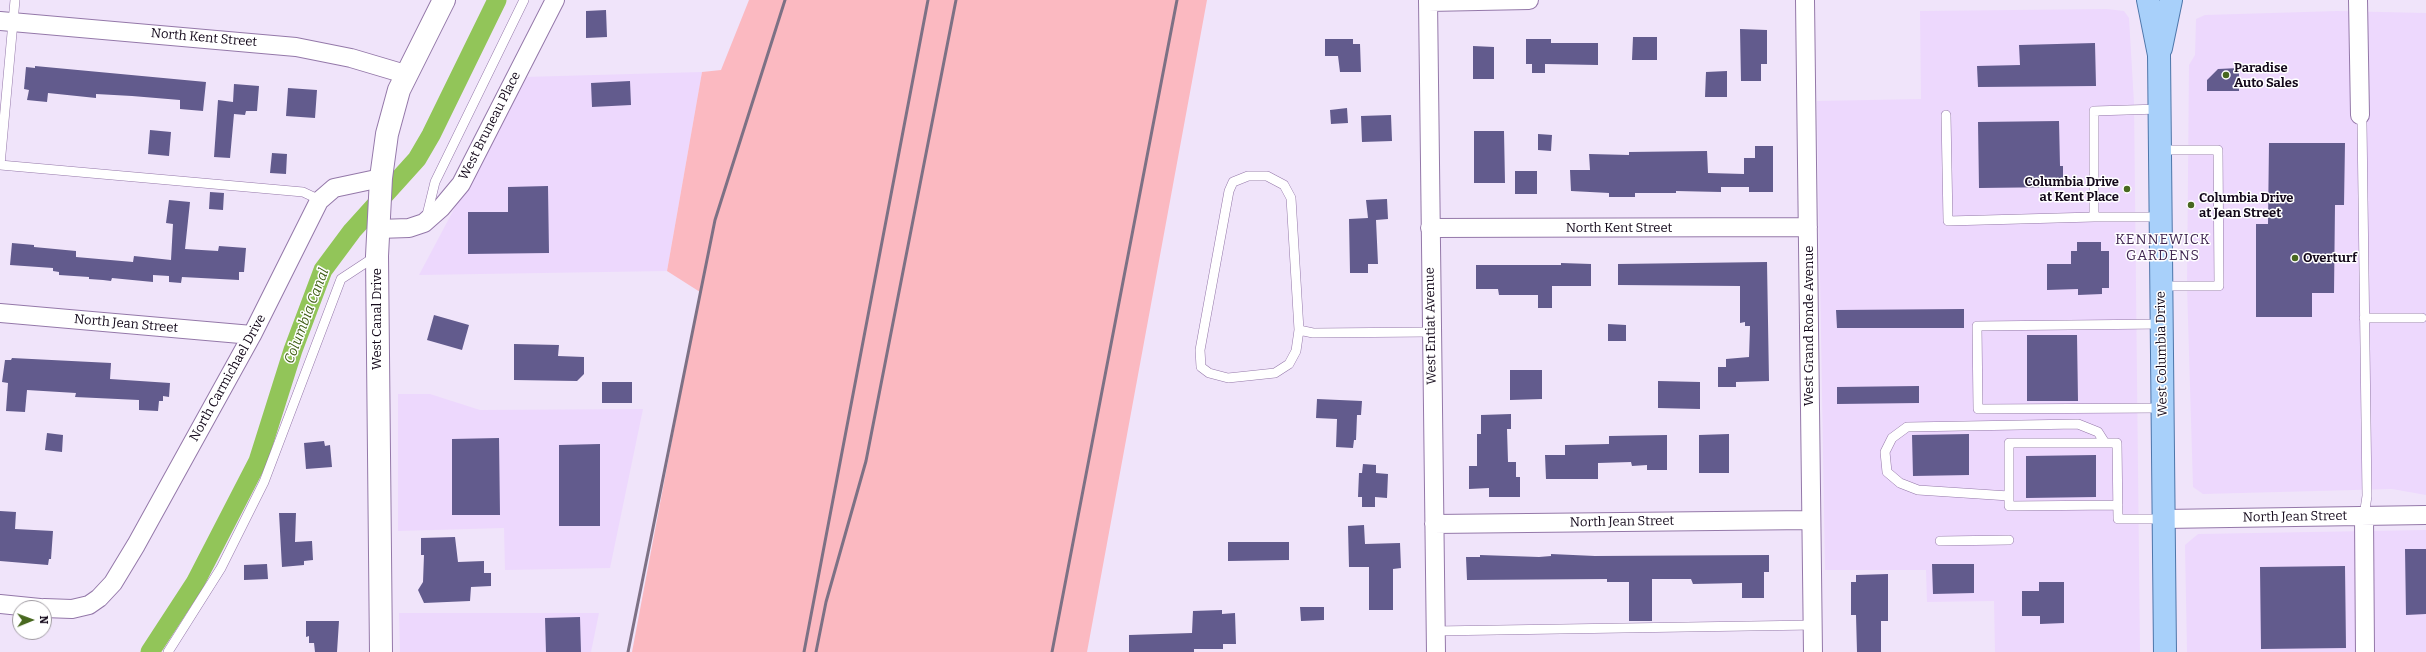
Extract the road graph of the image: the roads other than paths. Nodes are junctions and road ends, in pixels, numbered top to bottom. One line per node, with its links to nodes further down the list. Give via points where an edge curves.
1 (15, 0): 11 (lane)
2 (444, 0): 13 (street, West Canal Drive)
3 (524, 0): 24 (lane, via 435,182)
4 (555, 0): 24 (street, West Bruneau Place, via 468,173 442,208)
5 (1529, 0): 10 (street)
6 (1805, 0): 25 (street, West Grand Ronde Avenue)
7 (2148, 0): 12 (main road, West Columbia Drive)
8 (2172, 0): 12 (main road, West Columbia Drive)
9 (2358, 0): 16 (street)
10 (1428, 1): 26 (street, West Entiat Avenue)
11 (6, 21): 13 (street, North Kent Street, via 296,48 351,58); 18 (lane)
12 (2159, 55): 14 (main road, West Columbia Drive)
13 (405, 74): 19 (street, West Canal Drive, via 389,127)
14 (2160, 110): 17 (main road, West Columbia Drive); 21 (lane, via 2094,111)
15 (1946, 115): 21 (lane, via 1948,221)
16 (2360, 115): 30 (lane)
17 (2160, 150): 22 (main road, West Columbia Drive); 28 (lane, via 2218,150 2219,286)
18 (0, 165): 20 (lane, via 303,192)
19 (381, 182): 20 (street, North Carmichael Drive, via 338,186); 23 (street, West Canal Drive)
20 (320, 200): 35 (street, North Carmichael Drive)
21 (2094, 217): 22 (lane)
22 (2161, 217): 28 (main road, West Columbia Drive)
23 (378, 222): 24 (street, West Bruneau Place, via 409,228); 27 (street, West Canal Drive)
24 (424, 223)
25 (1808, 227): 26 (street, North Kent Street); 43 (street, West Grand Ronde Avenue)
26 (1430, 228): 34 (street, West Entiat Avenue)
27 (377, 256): 52 (lane, via 341,279 264,482 221,568); 53 (street, West Canal Drive)
28 (2161, 286): 32 (main road, West Columbia Drive)
29 (0, 313): 35 (street, North Jean Street)
30 (2364, 318): 31 (lane); 41 (lane, via 2367,496)
31 (2422, 318)
32 (2162, 324): 36 (main road, West Columbia Drive); 36 (lane, via 1977,326 1978,409)
33 (1299, 330): 33 (lane, via 1291,198 1284,185 1268,176 1248,176 1234,182 1230,191 1200,350 1201,367 1209,374 1228,378 1275,373 1289,364 1296,351); 34 (lane, via 1313,333)
34 (1431, 332): 44 (street, West Entiat Avenue)
35 (252, 335): 49 (street, North Carmichael Drive, via 106,592 89,605 72,609)
36 (2162, 408): 42 (main road, West Columbia Drive)
37 (2104, 443): 38 (lane, via 2009,443); 38 (lane, via 2098,432 2078,424 1907,427 1892,438 1885,452 1887,472 1900,483 1918,490); 39 (lane, via 2118,443)
38 (2009, 496): 39 (lane, via 2009,506)
39 (2118, 505): 42 (lane, via 2118,519)
40 (2426, 515): 41 (street, North Jean Street)
41 (2364, 516): 42 (street, North Jean Street); 57 (street)
42 (2164, 519): 56 (main road, West Columbia Drive)
43 (1810, 520): 44 (street, North Jean Street); 50 (street, West Grand Ronde Avenue)
44 (1434, 524): 51 (street, West Entiat Avenue)
45 (2009, 540): 46 (lane)
46 (1940, 541)
47 (0, 604): 48 (street)
48 (12, 605)
49 (52, 608)
50 (1812, 625): 51 (lane); 55 (street, West Grand Ronde Avenue)
51 (1435, 631): 54 (street, West Entiat Avenue)
52 (168, 652)
53 (381, 652)
54 (1436, 652)
55 (1813, 652)
56 (2165, 652)
57 (2365, 652)

